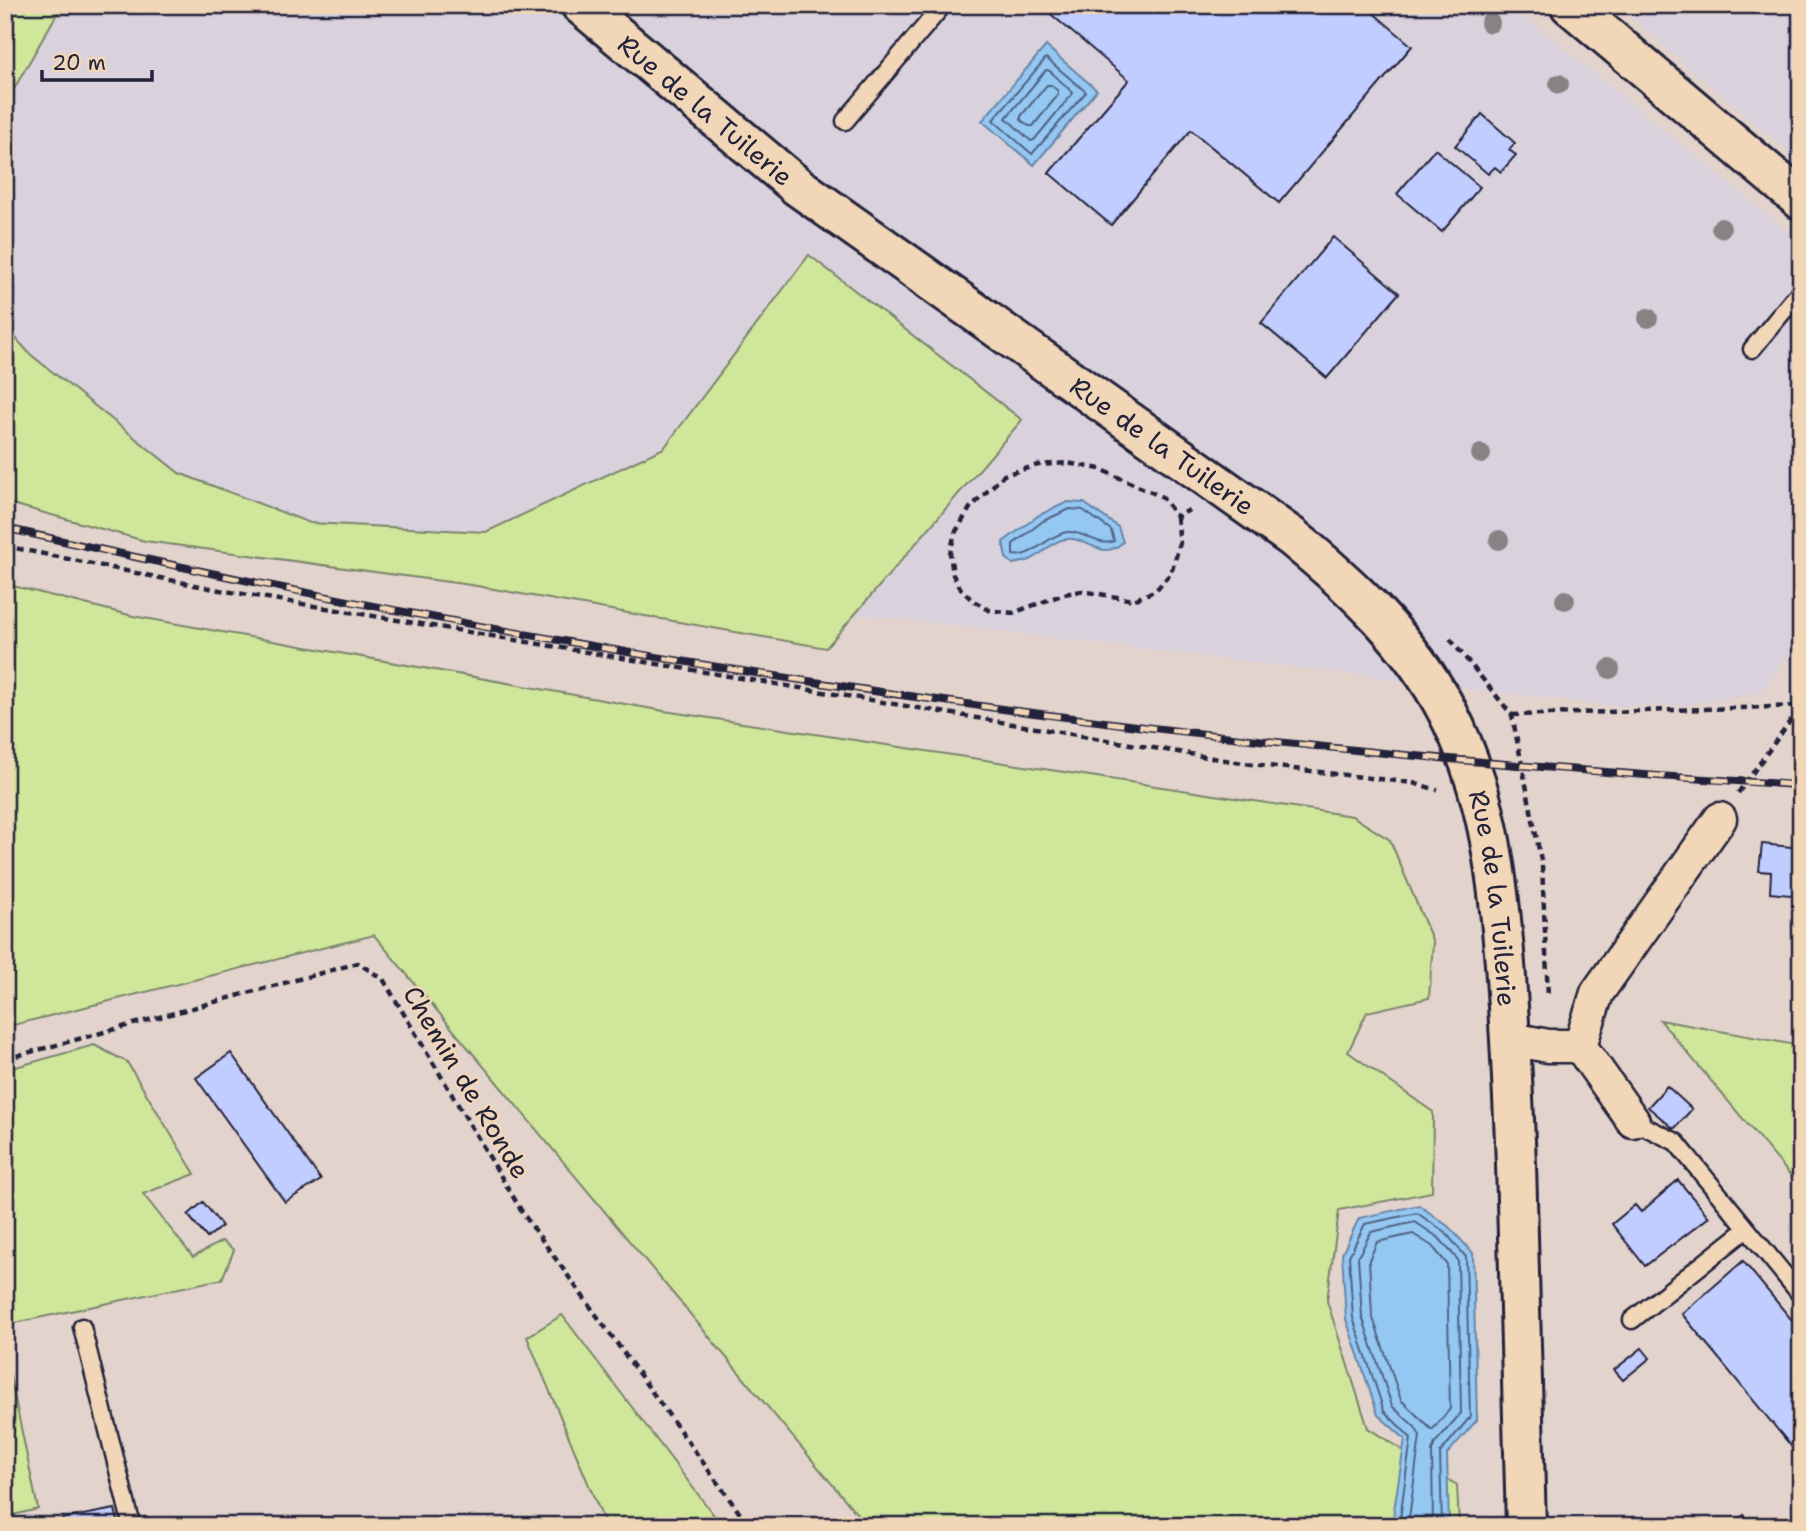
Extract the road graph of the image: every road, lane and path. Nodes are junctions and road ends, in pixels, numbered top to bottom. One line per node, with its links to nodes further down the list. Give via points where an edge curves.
1 (581, 5): 8 (street, Rue de la Tuilerie, via 797,186)
2 (943, 5): 4 (lane)
3 (1570, 5): 5 (street)
4 (845, 121)
5 (1801, 200)
6 (1801, 289): 7 (lane)
7 (1752, 349)
8 (1222, 488): 9 (path); 13 (street, Rue de la Tuilerie, via 1335,573 1399,640 1447,711)
9 (1177, 517): 9 (path, via 1162,497 1101,468 1067,463 1038,466 1004,475 970,508 955,533 950,553 953,575 972,600 989,610 1013,612 1082,591 1134,600 1156,590 1171,573 1180,543)
10 (5, 546): 13 (path, via 214,589 1243,763 1413,783)
11 (1801, 706): 12 (path); 14 (path)
12 (1512, 715)
13 (1483, 803): 15 (street, Rue de la Tuilerie, via 1499,891)
14 (1720, 820): 16 (street, via 1597,993)
15 (1512, 1039): 16 (street, Rue de la Tuilerie); 25 (street, Rue de la Tuilerie)
16 (1580, 1046): 18 (street)
17 (5, 1059): 24 (path, Chemin de Ronde, via 358,963 383,979 524,1215)
18 (1633, 1121): 19 (lane, via 1676,1142)
19 (1747, 1229): 20 (lane); 21 (lane)
20 (1801, 1295)
21 (1632, 1320)
22 (82, 1327): 23 (lane)
23 (132, 1526)
24 (749, 1526)
25 (1527, 1526)

